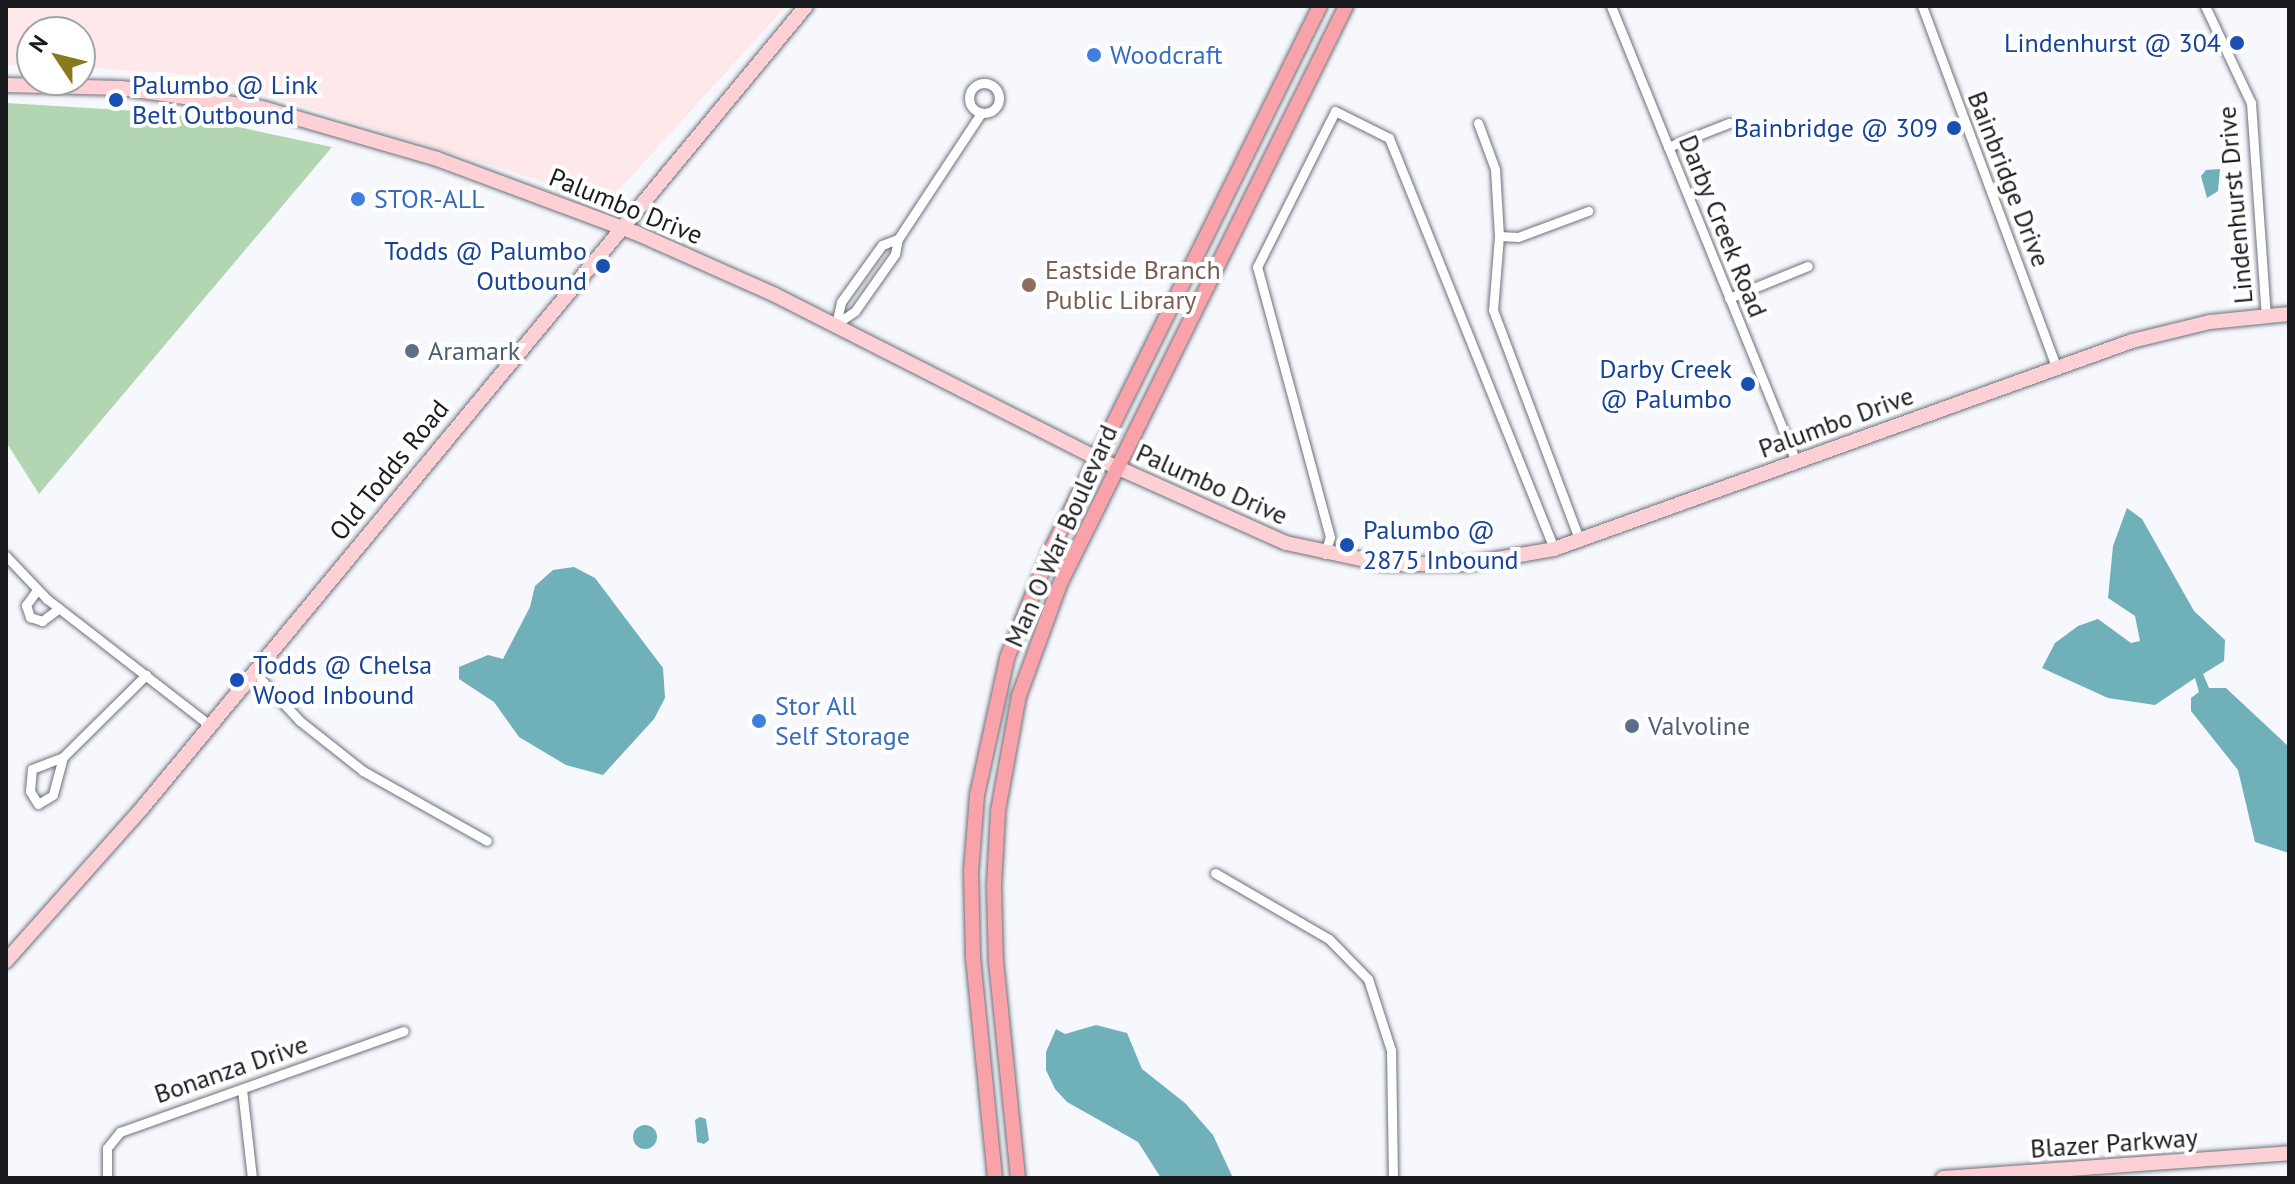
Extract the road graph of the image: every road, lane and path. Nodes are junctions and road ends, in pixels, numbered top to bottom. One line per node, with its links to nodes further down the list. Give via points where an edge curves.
1 (806, 6): 13 (street, Old Todds Road)
2 (1320, 6): 22 (main road, Man O War Boulevard)
3 (1346, 6): 24 (main road, Man O War Boulevard)
4 (1611, 6): 11 (street, Darby Creek Road)
5 (1922, 6): 21 (street, Bainbridge Drive)
6 (2205, 6): 19 (street, Lindenhurst Drive, via 2243,75 2251,103)
7 (6, 85): 13 (street, Palumbo Drive, via 172,93 302,117 437,159)
8 (981, 113): 15 (street)
9 (1478, 123): 14 (street, via 1495,169)
10 (1729, 123): 11 (street)
11 (1668, 147): 17 (street, Darby Creek Road)
12 (1588, 211): 14 (street, via 1518,237)
13 (618, 227): 20 (street, Palumbo Drive); 31 (street, Old Todds Road)
14 (1499, 236): 25 (street, via 1493,310)
15 (898, 239): 20 (street, via 895,254 855,311); 20 (street, via 882,245 841,302)
16 (1808, 266): 17 (street)
17 (1729, 298): 23 (street, Darby Creek Road)
18 (2289, 314): 19 (street, Palumbo Drive)
19 (2266, 315): 21 (street, Palumbo Drive, via 2180,327)
20 (836, 324): 22 (street, Palumbo Drive)
21 (2056, 366): 23 (street, Palumbo Drive)
22 (1096, 458): 24 (street, Palumbo Drive); 43 (main road, Man O War Boulevard, via 1007,658 977,795 971,872 973,958)
23 (1796, 461): 25 (street, Palumbo Drive)
24 (1117, 468): 27 (street, Palumbo Drive, via 1286,543); 44 (main road, Man O War Boulevard, via 1060,584 1028,665 998,811 996,963)
25 (1580, 541): 26 (street, Palumbo Drive)
26 (1554, 549): 27 (street, Palumbo Drive, via 1443,566); 27 (street, via 1389,138 1335,111 1257,267 1330,537)
27 (1325, 554)
28 (6, 556): 29 (street)
29 (37, 590): 30 (street); 30 (street, via 26,605 30,617 47,620)
30 (59, 608): 32 (street)
31 (254, 672): 33 (street, Old Todds Road); 35 (street, via 300,721 363,771)
32 (146, 675): 33 (street); 34 (street)
33 (211, 726): 37 (street, Old Todds Road)
34 (63, 757): 34 (street, via 32,769 30,791 38,804 53,795)
35 (487, 841)
36 (1215, 873): 45 (street, via 1337,944 1368,979 1391,1050)
37 (6, 961)
38 (404, 1031): 39 (street, Bonanza Drive)
39 (242, 1089): 41 (street, Bonanza Drive, via 120,1132 107,1148); 42 (street)
40 (2289, 1153): 46 (street, Blazer Parkway)
41 (107, 1178)
42 (252, 1178)
43 (995, 1178)
44 (1018, 1178)
45 (1393, 1178)
46 (1943, 1178)

